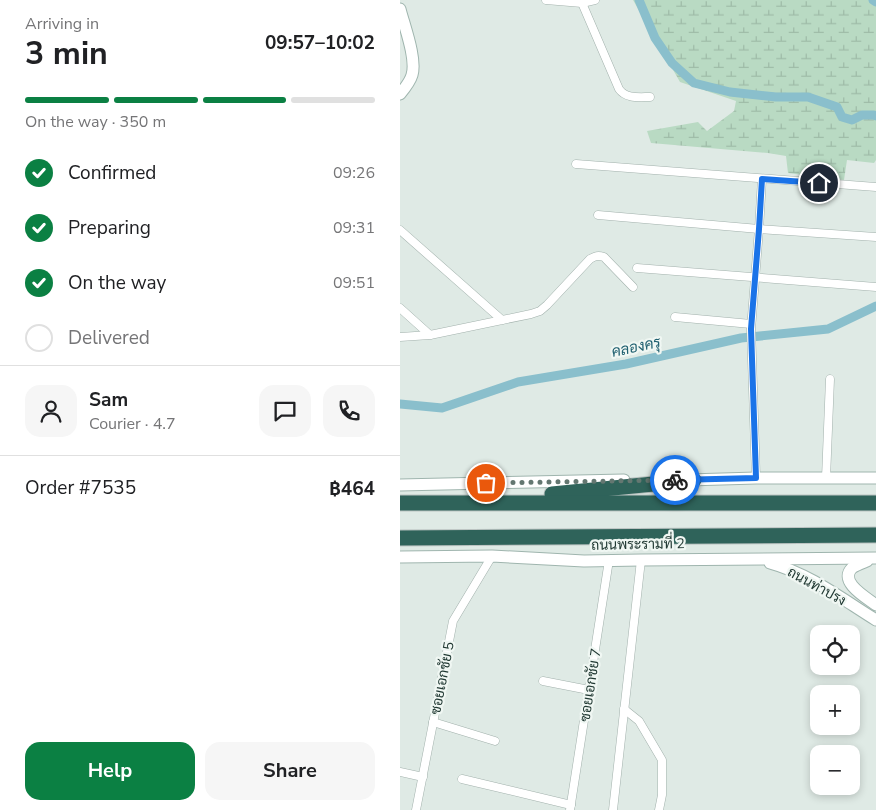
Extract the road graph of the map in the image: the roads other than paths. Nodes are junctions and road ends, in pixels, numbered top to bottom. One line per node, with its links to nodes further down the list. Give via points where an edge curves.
1 (546, 0): 3 (street)
2 (595, 0): 3 (street)
3 (582, 3): 6 (street, via 618,89 628,96)
4 (400, 9): 5 (main road, via 413,72)
5 (400, 94)
6 (650, 97)
7 (576, 164): 8 (street)
8 (762, 179): 9 (street); 11 (street)
9 (876, 187)
10 (598, 215): 11 (street)
11 (759, 229): 13 (street); 15 (street)
12 (400, 230): 20 (street)
13 (876, 237)
14 (637, 268): 15 (street)
15 (755, 277): 17 (street); 21 (street)
16 (633, 287): 20 (street, via 604,257 594,256 540,311)
17 (876, 287)
18 (400, 308): 22 (street)
19 (675, 317): 21 (street)
20 (502, 320): 22 (street)
21 (751, 327): 25 (street)
22 (430, 335): 23 (street)
23 (400, 337)
24 (830, 379): 26 (street)
25 (756, 478): 26 (main road); 28 (main road)
26 (826, 478): 27 (main road)
27 (876, 478)
28 (694, 480): 29 (main road); 30 (highway)
29 (400, 485)
30 (456, 502): 31 (highway); 32 (highway)
31 (400, 503)
32 (876, 503)
33 (876, 535): 34 (highway, ถนนพระรามที่ 2)
34 (400, 538)
35 (492, 556): 36 (main road, ถนนพระรามที่ 2); 39 (main road, ถนนพระรามที่ 2); 46 (street, ซอยเอกชัย 5, via 453,621)
36 (400, 558)
37 (874, 558): 38 (main road, ถนนพระรามที่ 2); 41 (main road, ถนนท่าปรง, via 856,565 848,577 854,588)
38 (754, 559): 40 (main road, ถนนพระรามที่ 2); 42 (main road, ถนนท่าปรง, via 801,574)
39 (609, 560): 40 (main road, ถนนพระรามที่ 2); 44 (street, ซอยเอกชัย 7)
40 (641, 560): 45 (street)
41 (876, 605)
42 (876, 620)
43 (543, 681): 44 (street)
44 (589, 690): 51 (street, ซอยเอกชัย 7)
45 (624, 709): 53 (street); 54 (street, via 639,721 662,760)
46 (433, 722): 47 (street); 49 (street, ซอยเอกชัย 5)
47 (495, 740)
48 (400, 772): 49 (street)
49 (423, 777): 52 (street, ซอยเอกชัย 5)
50 (462, 779): 51 (street)
51 (570, 807)
52 (416, 810)
53 (613, 810)
54 (660, 810)

